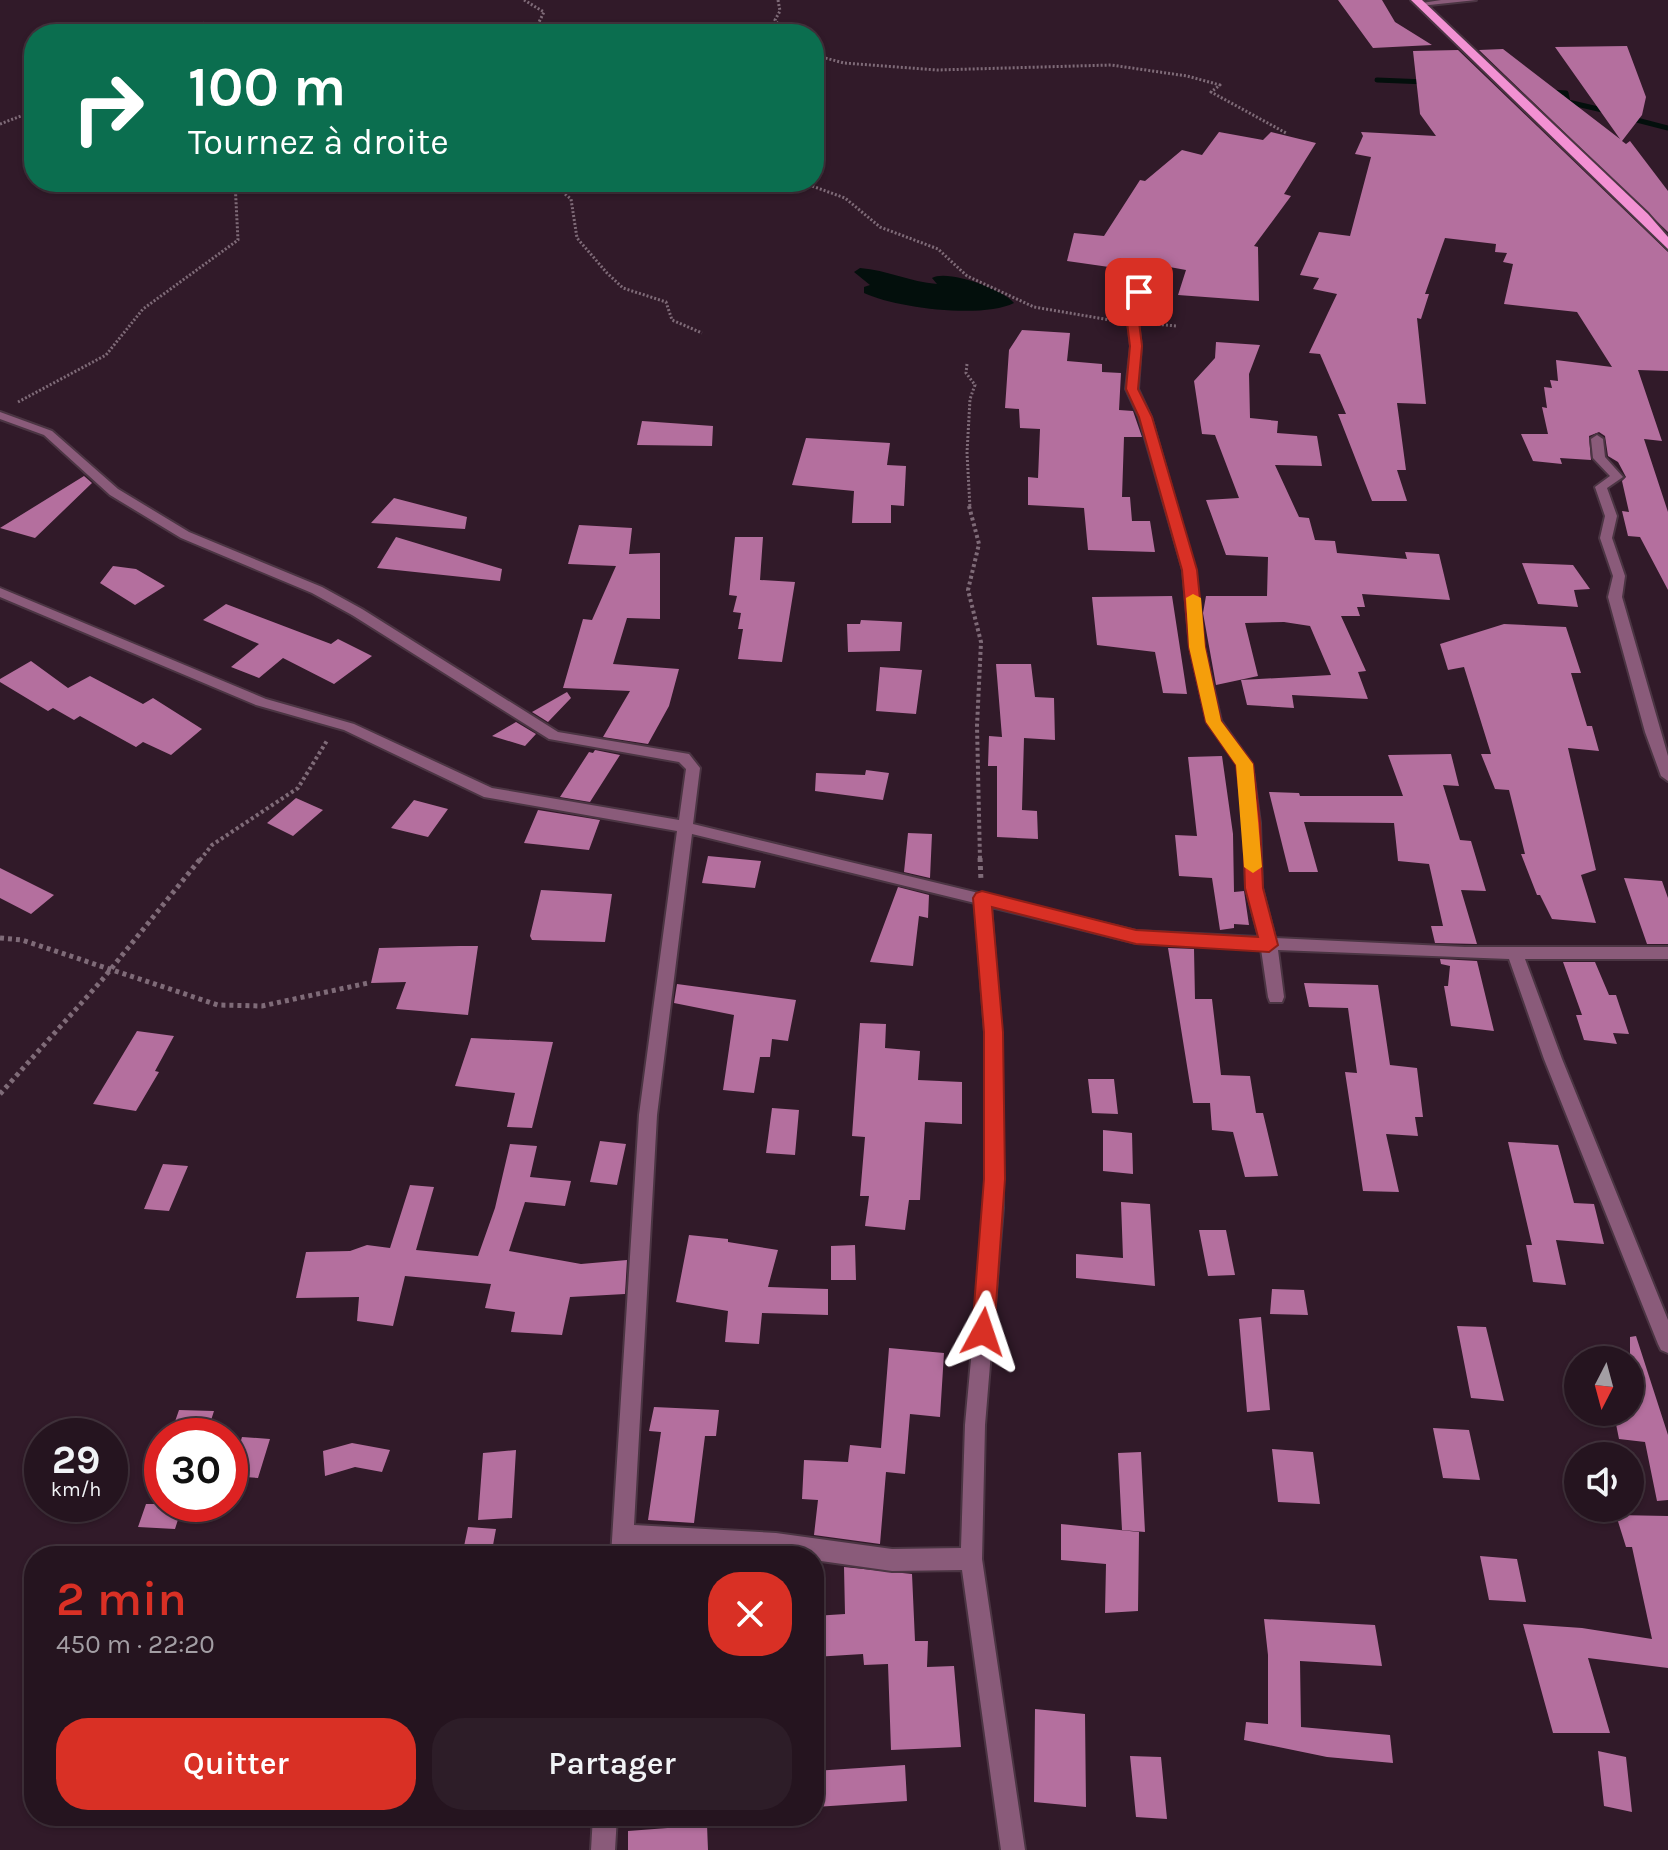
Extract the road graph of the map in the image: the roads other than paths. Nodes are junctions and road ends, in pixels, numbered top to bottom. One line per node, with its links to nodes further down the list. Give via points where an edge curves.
1 (1472, 0): 2 (street)
2 (1418, 2): 3 (main road)
3 (1668, 245)
4 (1145, 280): 11 (street, via 1133,322 1132,389 1189,570 1197,647 1214,722 1245,764 1254,888)
5 (6, 410): 9 (street, via 48,433 114,492 185,535 317,590 554,736 684,758 693,768)
6 (1597, 439): 8 (street, via 1599,458 1617,477 1601,487 1611,516 1606,538 1619,576 1615,597)
7 (0, 592): 9 (street, via 261,702 334,722 489,793)
8 (1668, 776)
9 (685, 827): 10 (street); 16 (street, via 648,1115)
10 (982, 898): 11 (street, via 1136,937); 19 (street, via 993,1032 994,1208 975,1425)
11 (1269, 945): 12 (street); 14 (street)
12 (1515, 953): 13 (street); 15 (street)
13 (1668, 953)
14 (1276, 997)
15 (1668, 1344)
16 (623, 1545): 17 (street)
17 (790, 1546)
18 (824, 1551): 19 (street, via 892,1560)
19 (971, 1559): 22 (street)
20 (604, 1826): 21 (street)
21 (603, 1850)
22 (1013, 1850)

